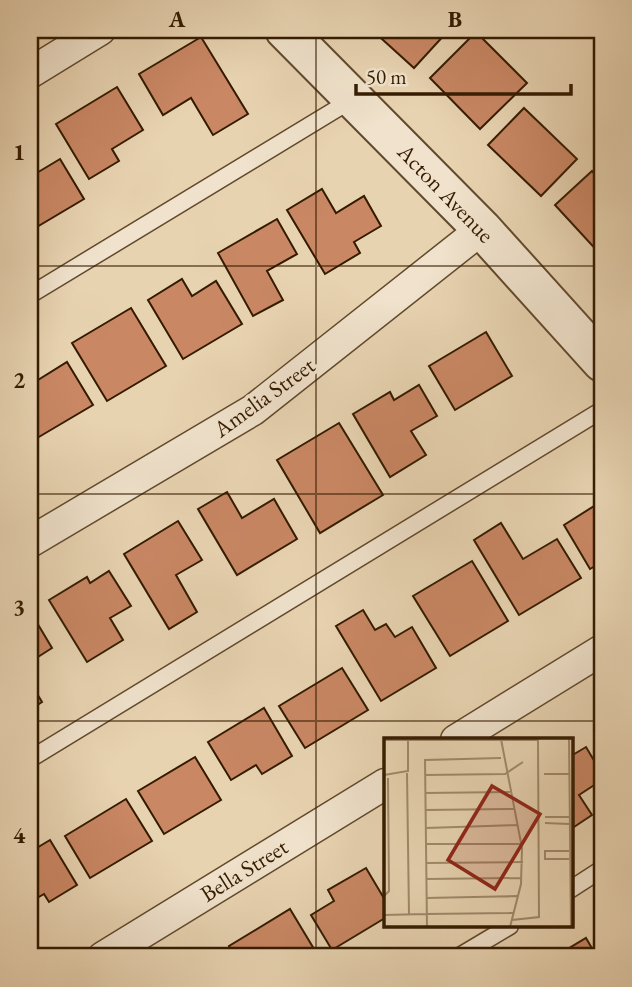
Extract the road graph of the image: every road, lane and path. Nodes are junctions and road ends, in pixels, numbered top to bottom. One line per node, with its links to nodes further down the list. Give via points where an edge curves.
1 (100, 30): 3 (street)
2 (285, 30): 4 (street, Acton Avenue)
3 (30, 73)
4 (353, 99): 5 (street, Acton Avenue); 6 (lane)
5 (482, 229): 7 (street, Acton Avenue); 9 (street, Amelia Street, via 253,410)
6 (30, 295)
7 (602, 362)
8 (602, 410): 12 (lane)
9 (30, 542)
10 (602, 650): 11 (street)
11 (459, 738)
12 (30, 759)
13 (384, 785): 17 (street, Bella Street)
14 (602, 869): 15 (lane)
15 (572, 887)
16 (507, 928): 18 (lane)
17 (103, 957)
18 (458, 957)

